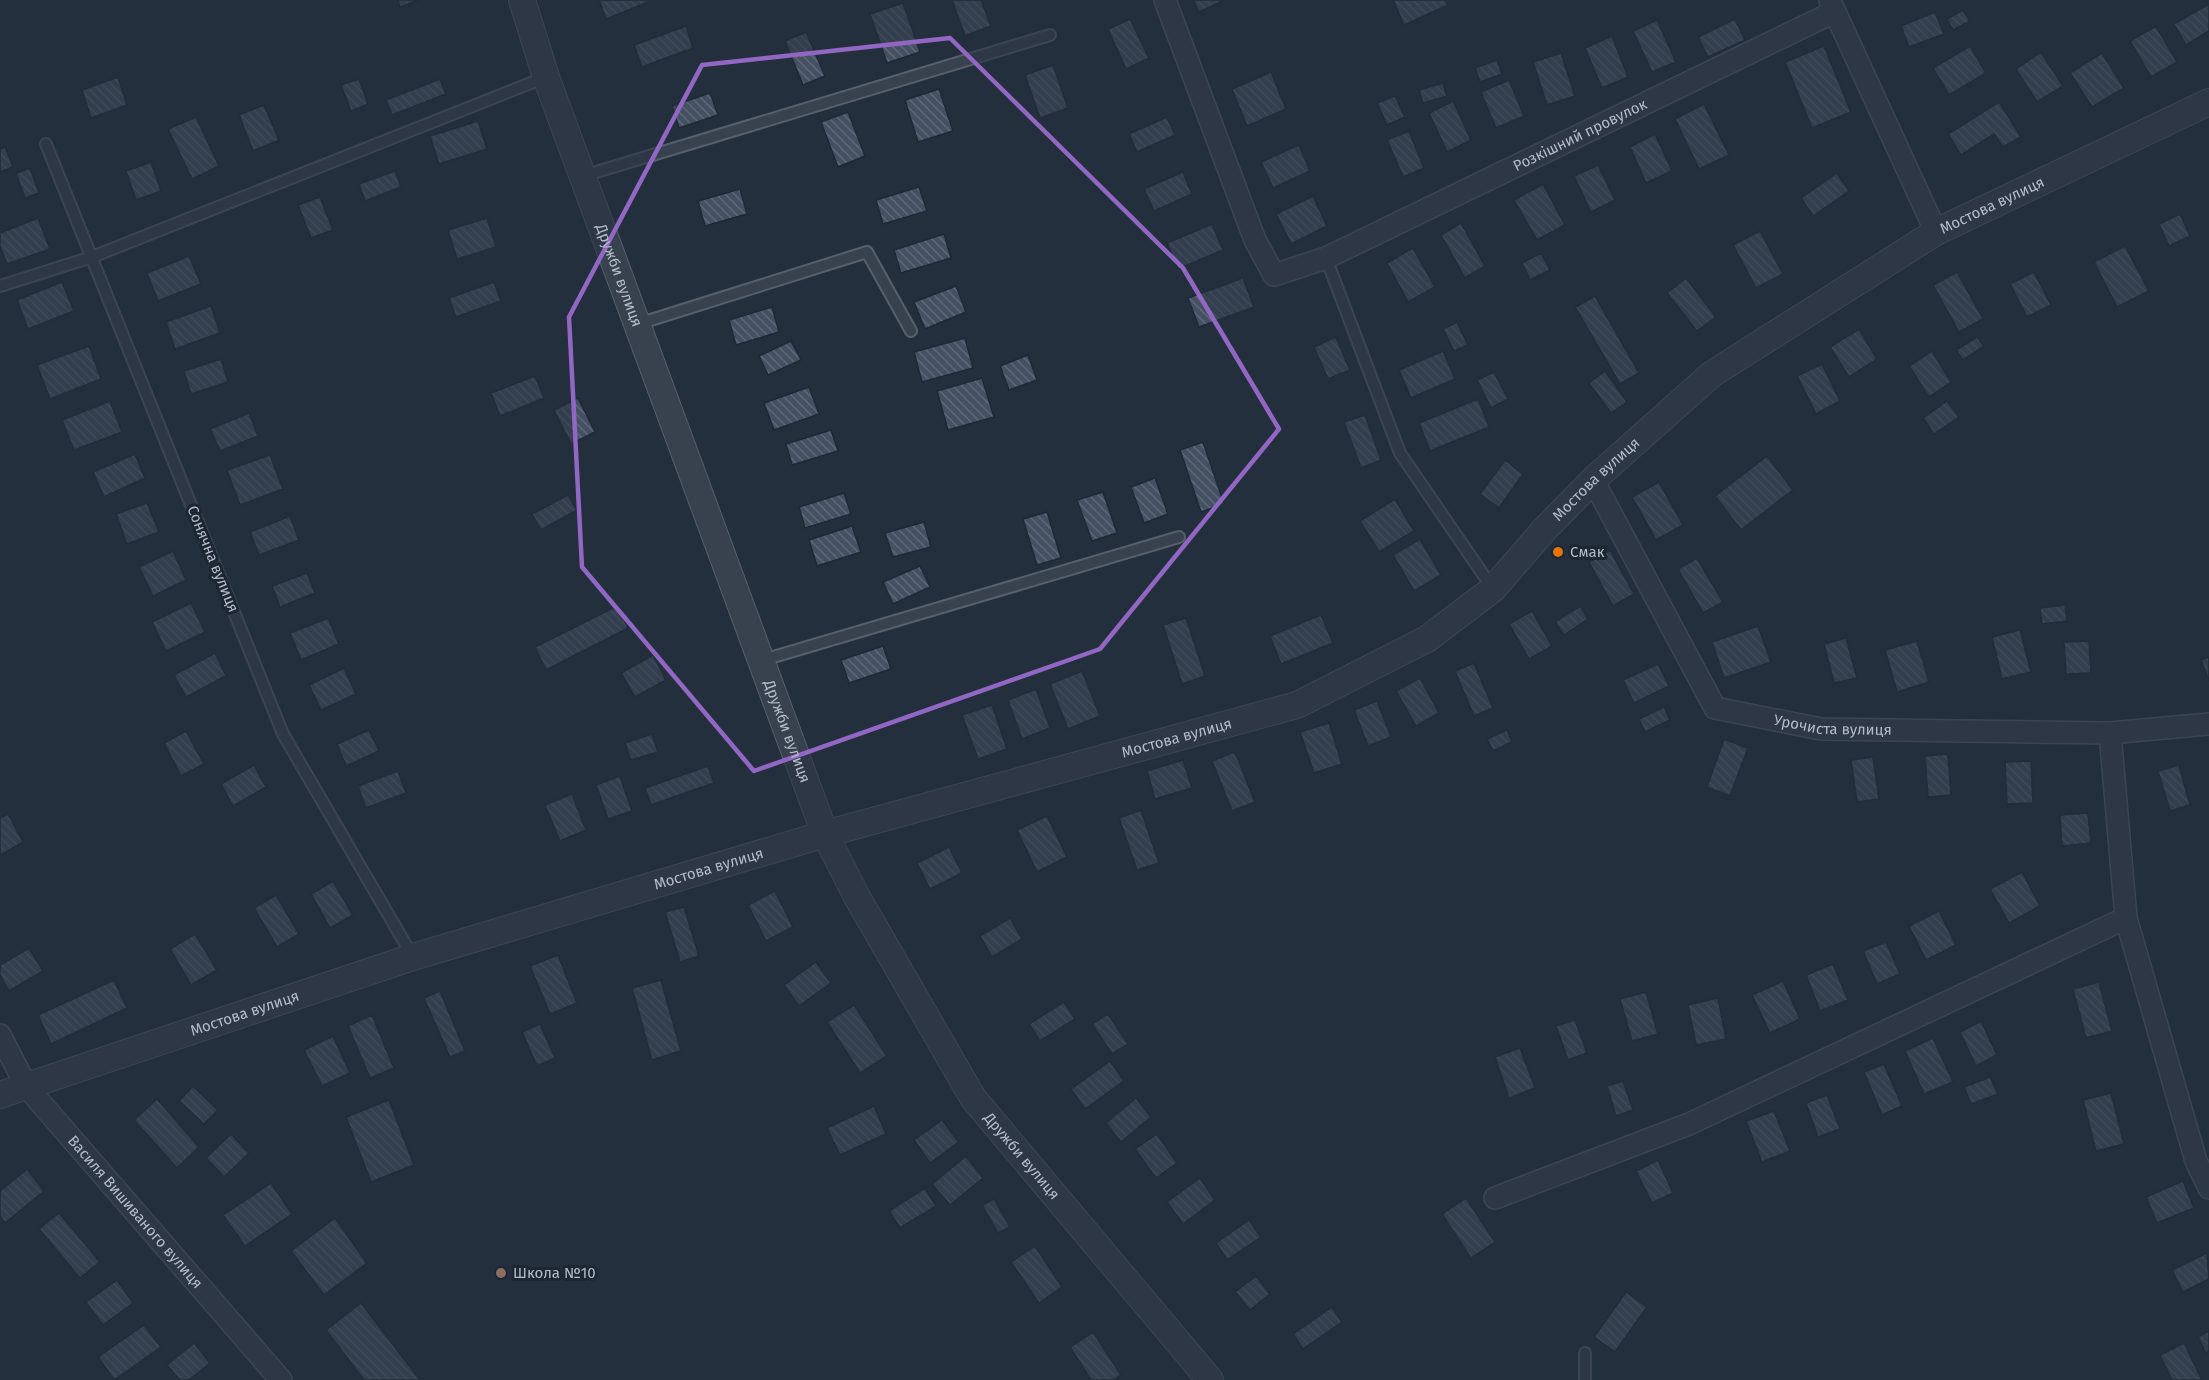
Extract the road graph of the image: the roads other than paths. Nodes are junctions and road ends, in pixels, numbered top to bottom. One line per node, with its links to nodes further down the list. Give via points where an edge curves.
1 (522, 0): 5 (street, Дружби вулиця)
2 (1165, 0): 11 (street, Розкішний провулок, via 1255,240 1274,275)
3 (1832, 6): 9 (street, Розкішний провулок); 11 (street, Розкішний провулок)
4 (1050, 35): 8 (lane)
5 (546, 77): 8 (street, Дружби вулиця); 10 (lane)
6 (2209, 102): 9 (street, Мостова вулиця)
7 (46, 144): 10 (lane, Сонячна вулиця)
8 (583, 176): 13 (street, Дружби вулиця)
9 (1936, 232): 15 (street, Мостова вулиця, via 1712,374)
10 (92, 257): 12 (lane); 23 (lane, Сонячна вулиця, via 283,734)
11 (1326, 258): 17 (lane, via 1400,453)
12 (0, 286)
13 (638, 324): 14 (lane, via 867,252); 18 (street, Дружби вулиця)
14 (911, 331)
15 (1593, 480): 17 (street, Мостова вулиця); 20 (street, Урочиста вулиця, via 1715,708 1821,729)
16 (1179, 537): 18 (lane)
17 (1493, 589): 21 (street, Мостова вулиця, via 1427,639 1297,705)
18 (763, 660): 21 (street, Дружби вулиця)
19 (2209, 724): 20 (street, Урочиста вулиця)
20 (2110, 733): 22 (street)
21 (825, 834): 23 (street, Мостова вулиця); 31 (street, Дружби вулиця, via 973,1098)
22 (2126, 918): 27 (street, via 2196,1161); 28 (street, via 1689,1124)
23 (413, 957): 25 (street, Мостова вулиця)
24 (0, 1035): 25 (street, Василя Вишиваного вулиця)
25 (26, 1086): 26 (street, Мостова вулиця); 30 (street, Василя Вишиваного вулиця)
26 (0, 1095)
27 (2209, 1188)
28 (1496, 1198)
29 (1585, 1353): 32 (lane)
30 (281, 1380)
31 (1210, 1380)
32 (1586, 1380)

